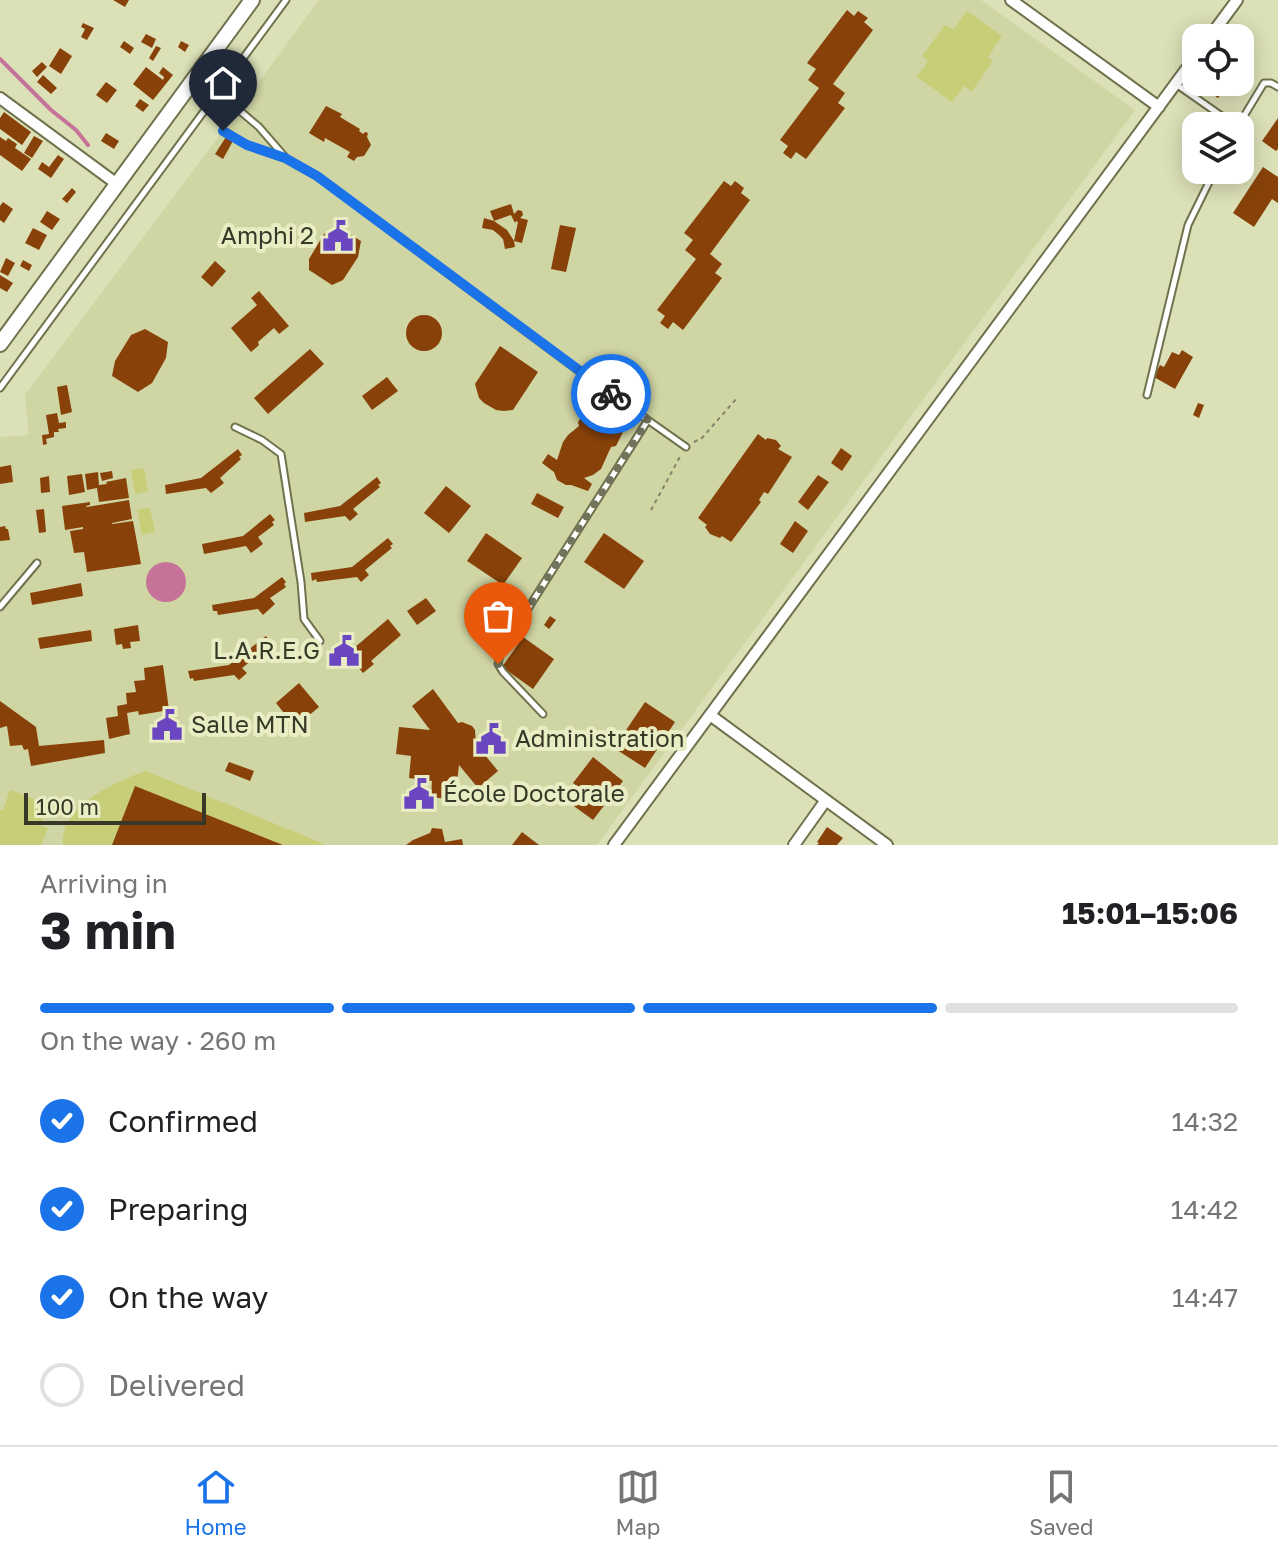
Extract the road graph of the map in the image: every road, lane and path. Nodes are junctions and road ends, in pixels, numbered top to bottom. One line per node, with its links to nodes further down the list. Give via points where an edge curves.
1 (252, 0): 16 (street)
2 (286, 0): 19 (lane)
3 (1011, 0): 10 (street)
4 (1237, 0): 5 (street)
5 (1219, 24)
6 (1182, 76): 7 (street)
7 (1176, 84): 10 (street); 12 (lane)
8 (1278, 87): 13 (lane, via 1264,83)
9 (0, 98): 16 (street)
10 (1159, 107): 28 (street)
11 (239, 110): 15 (lane)
12 (1217, 112)
13 (1246, 112)
14 (223, 131): 15 (lane)
15 (285, 158): 21 (lane, via 352,201)
16 (117, 184): 18 (street)
17 (1208, 184): 20 (lane, via 1188,225)
18 (0, 344)
19 (0, 388)
20 (1147, 395)
21 (648, 420): 23 (lane); 27 (lane, via 501,651 498,664 503,672)
22 (235, 427): 26 (lane, via 281,454 304,619)
23 (686, 447)
24 (37, 563): 25 (lane)
25 (0, 607)
26 (320, 641)
27 (543, 714)
28 (710, 715): 29 (street); 30 (street)
29 (826, 800): 31 (street); 32 (street)
30 (614, 845)
31 (794, 845)
32 (887, 845)

